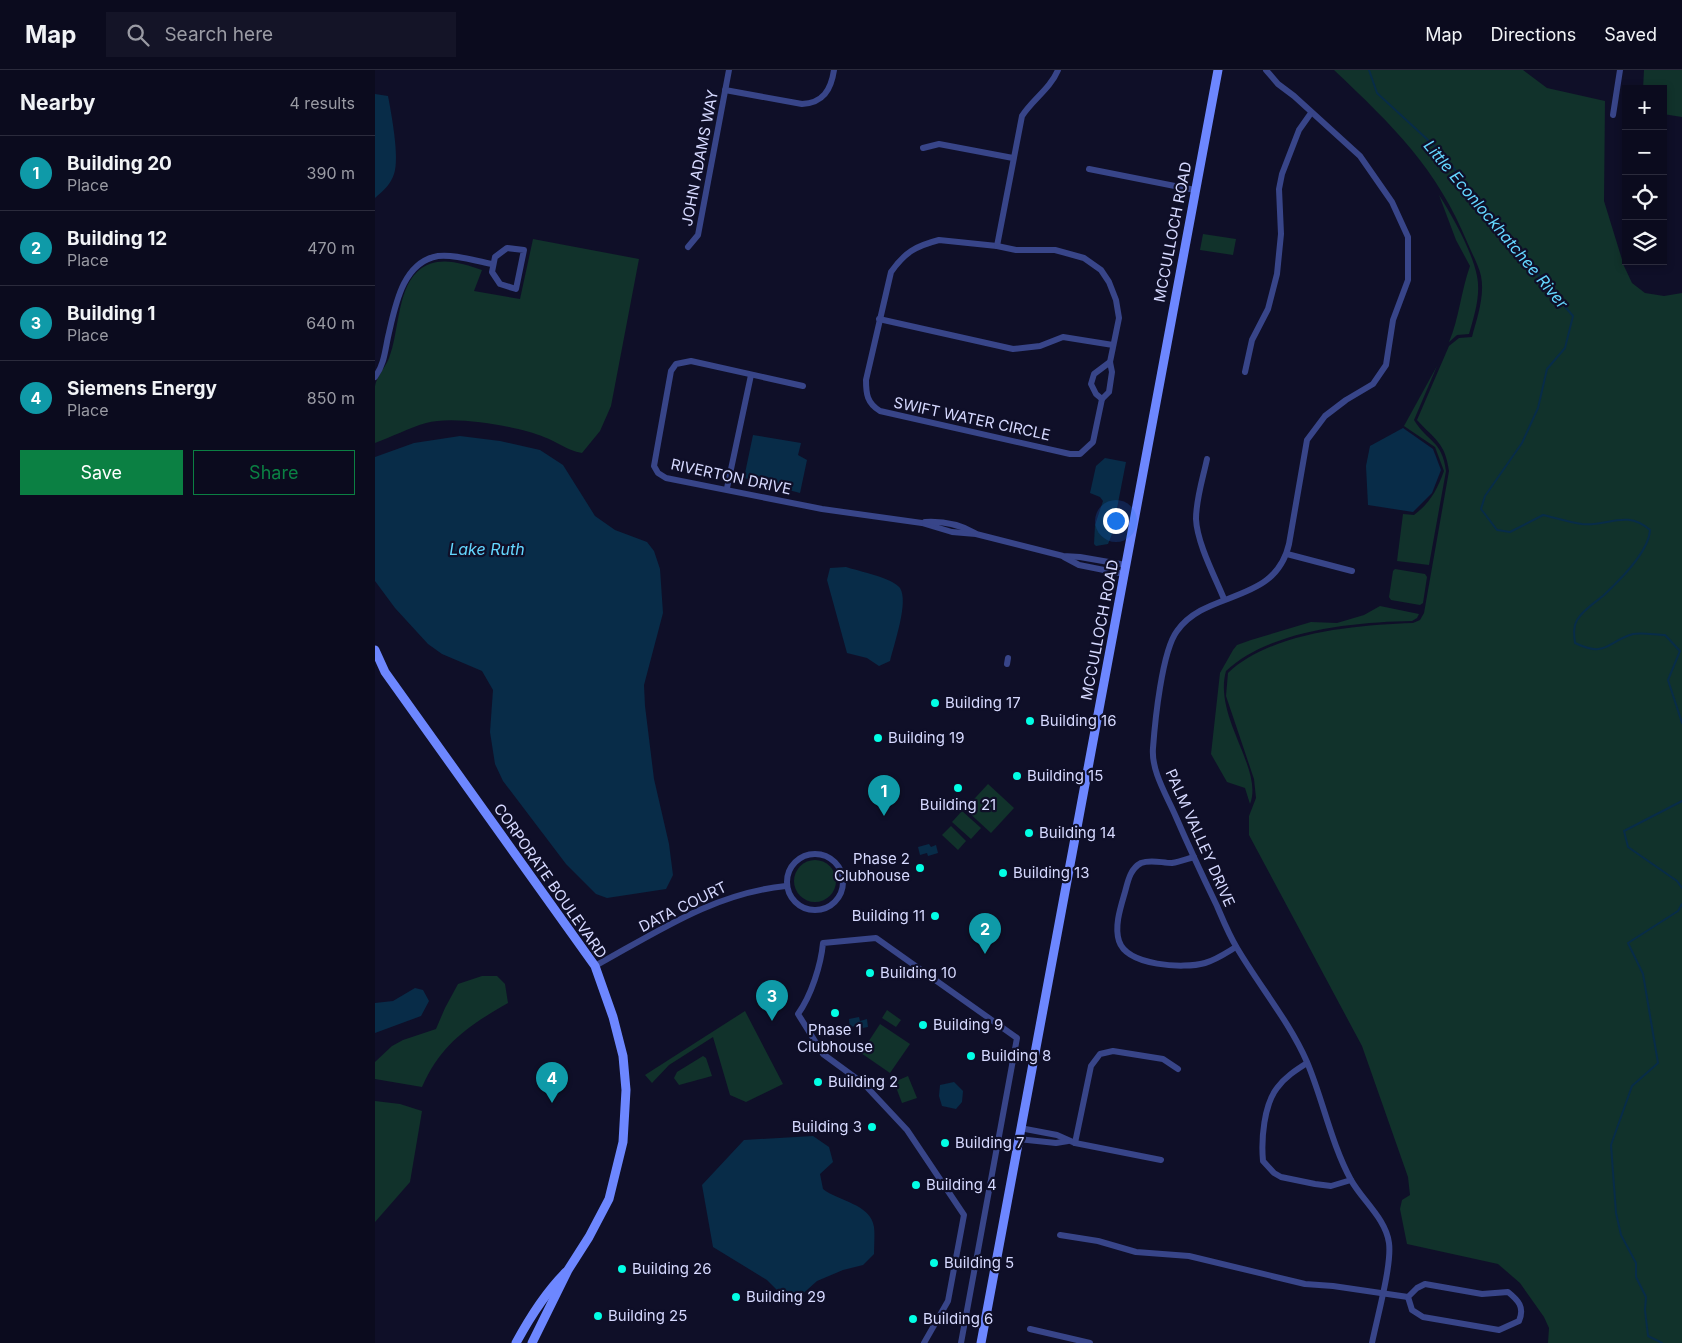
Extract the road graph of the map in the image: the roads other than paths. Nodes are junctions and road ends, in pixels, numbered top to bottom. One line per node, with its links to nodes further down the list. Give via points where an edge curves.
1 (729, 70): 7 (street, JOHN ADAMS WAY)
2 (834, 70): 7 (street, via 830,88 812,104)
3 (1058, 70): 11 (street, via 1053,82 1022,116)
4 (1218, 70): 13 (street, MCCULLOCH ROAD)
5 (1266, 70): 8 (street, PALM VALLEY DRIVE)
6 (1621, 70): 9 (street)
7 (725, 90): 15 (street, JOHN ADAMS WAY, via 698,235)
8 (1311, 114): 20 (street, via 1299,130 1281,174 1277,274 1268,309 1252,340); 27 (street, PALM VALLEY DRIVE, via 1360,156 1396,209 1408,237 1407,280 1393,320 1386,365 1381,374 1373,384 1325,416 1307,440)
9 (1613, 116)
10 (923, 148): 11 (street, via 939,144)
11 (1013, 158): 14 (street)
12 (1089, 169): 13 (street)
13 (1195, 190): 28 (street, MCCULLOCH ROAD)
14 (997, 246): 17 (street, SWIFT WATER CIRCLE, via 939,240 918,246 900,259 891,272); 18 (street, SWIFT WATER CIRCLE, via 1016,250 1055,250 1084,258 1101,270 1116,300 1119,318)
15 (688, 247)
16 (492, 264): 16 (street, via 500,251 507,248 524,250 517,289 507,288 495,279); 22 (street, via 438,256 415,267 401,291 384,359)
17 (879, 319): 18 (street, via 1013,349 1040,346 1063,337); 24 (street, SWIFT WATER CIRCLE, via 866,394 870,406 880,411 1081,454 1093,442)
18 (1113, 345): 19 (street, SWIFT WATER CIRCLE)
19 (1110, 362): 24 (street, SWIFT WATER CIRCLE, via 1109,392); 24 (street, via 1094,374 1091,384)
20 (1245, 372)
21 (751, 374): 23 (street, RIVERTON DRIVE); 26 (street); 26 (street, RIVERTON DRIVE, via 691,361 676,364 671,371 654,466 666,478)
22 (375, 377)
23 (803, 386)
24 (1102, 399)
25 (1207, 458): 30 (street, via 1196,520)
26 (727, 488): 28 (street, RIVERTON DRIVE, via 823,508 922,523 938,521 953,524 976,534 1063,556 1080,556)
27 (1287, 554): 29 (street); 30 (street, PALM VALLEY DRIVE, via 1267,580 1252,590)
28 (1125, 570): 40 (street, MCCULLOCH ROAD)
29 (1352, 571)
30 (1224, 599): 34 (street, PALM VALLEY DRIVE, via 1187,619 1170,642 1154,737 1156,770)
31 (375, 650): 33 (street, CORPORATE BOULEVARD)
32 (375, 663): 33 (street, CORPORATE BOULEVARD)
33 (385, 672): 37 (street, CORPORATE BOULEVARD)
34 (1194, 857): 36 (street, PALM VALLEY DRIVE); 36 (street, via 1172,863 1143,862 1134,868 1119,916 1118,938 1121,945 1136,957 1185,966 1212,961)
35 (787, 886): 35 (street, via 795,904 817,911 833,905 839,898 843,877 833,860 815,854 797,860 790,868); 37 (street, DATA COURT, via 758,889 722,899)
36 (1236, 947): 38 (street, PALM VALLEY DRIVE, via 1285,1018)
37 (595, 966): 48 (street, CORPORATE BOULEVARD, via 623,1056 626,1090 623,1142 609,1198)
38 (1307, 1063): 46 (street, PALM VALLEY DRIVE); 46 (street, via 1292,1072 1271,1097 1264,1132 1263,1160 1281,1177 1331,1186)
39 (1178, 1069): 44 (street, via 1163,1059 1113,1051 1100,1054 1091,1066)
40 (1020, 1128): 41 (street); 42 (street, MCCULLOCH ROAD)
41 (1046, 1133): 43 (street); 44 (street)
42 (1018, 1139): 43 (street); 56 (street, MCCULLOCH ROAD)
43 (1044, 1142): 44 (street)
44 (1071, 1142): 45 (street)
45 (1161, 1160)
46 (1351, 1180): 49 (street, PALM VALLEY DRIVE, via 1388,1236 1389,1254)
47 (1060, 1235): 49 (street, via 1081,1237 1135,1252 1189,1256 1305,1284)
48 (568, 1270): 52 (street, CORPORATE BOULEVARD, via 536,1308); 53 (street, CORPORATE BOULEVARD)
49 (1382, 1294): 50 (street); 58 (street, PALM VALLEY DRIVE)
50 (1408, 1297): 50 (street, via 1412,1310 1423,1317 1480,1328 1499,1330 1519,1320 1522,1315 1518,1300 1507,1292 1482,1294 1425,1284)
51 (1030, 1328): 57 (street)
52 (516, 1343)
53 (533, 1343)
54 (924, 1343): 55 (street, via 948,1302 964,1215 907,1130 864,1084 823,1054 798,1014 822,955 823,943 876,938 1017,1038)
55 (961, 1343)
56 (981, 1343)
57 (1090, 1343)
58 (1373, 1343)

